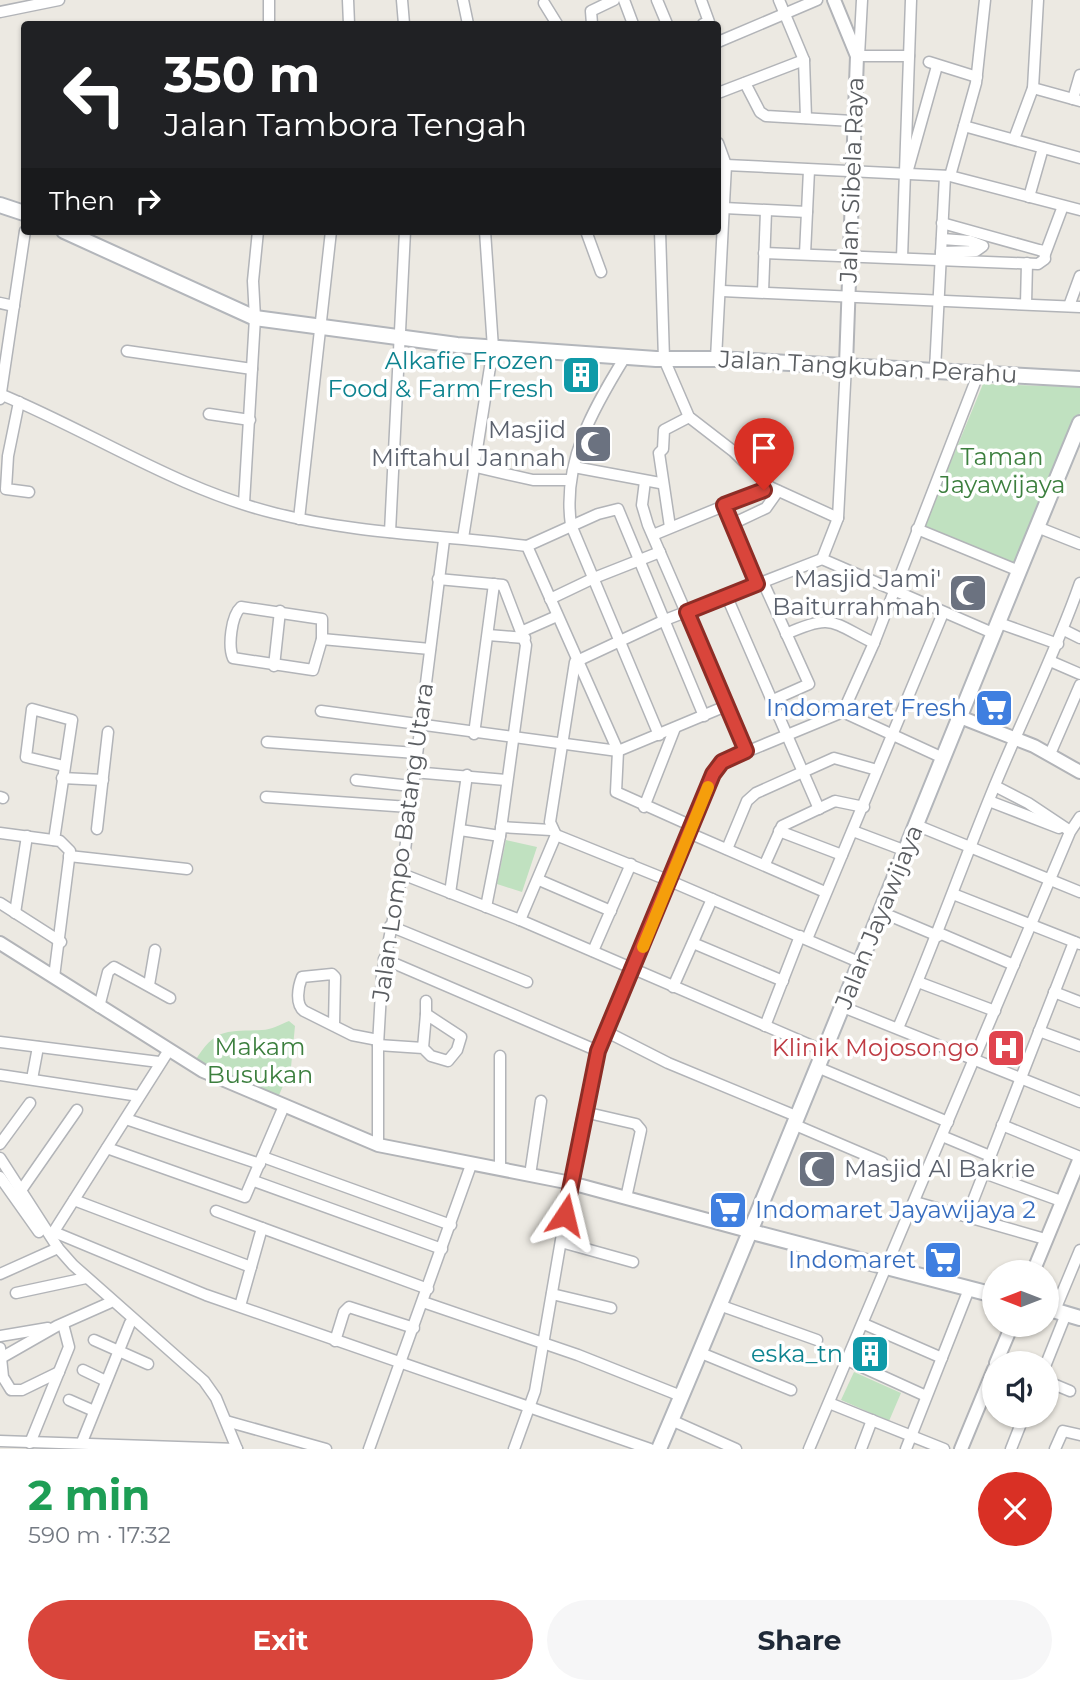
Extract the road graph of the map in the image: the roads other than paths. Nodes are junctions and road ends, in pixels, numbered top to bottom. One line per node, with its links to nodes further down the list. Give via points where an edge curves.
1 (59, 0): 18 (street)
2 (269, 0): 20 (street)
3 (348, 0): 21 (street)
4 (402, 0): 22 (street)
5 (463, 0): 23 (street)
6 (614, 0): 25 (street, via 591,11)
7 (624, 0): 26 (street)
8 (657, 0): 27 (street)
9 (779, 0): 19 (street)
10 (817, 0): 19 (street)
11 (834, 0): 30 (street, Jalan Sibela Raya)
12 (862, 0): 30 (street)
13 (911, 0): 31 (street)
14 (985, 0): 34 (street)
15 (1038, 0): 36 (street)
16 (704, 1): 28 (street)
17 (544, 3): 24 (street)
18 (0, 12)
19 (785, 14): 29 (street); 32 (street)
20 (269, 21)
21 (349, 21)
22 (404, 21)
23 (467, 21)
24 (555, 21)
25 (592, 21)
26 (632, 21)
27 (666, 21)
28 (709, 21)
29 (721, 41)
30 (858, 56): 31 (street); 40 (street, Jalan Sibela Raya)
31 (909, 56): 48 (street)
32 (804, 60): 35 (street); 39 (street)
33 (1080, 75): 38 (street)
34 (977, 77): 41 (street); 48 (street, via 933,64)
35 (745, 83): 37 (street); 39 (street, via 763,115)
36 (1033, 88): 38 (street); 42 (street)
37 (721, 92)
38 (1077, 100)
39 (806, 118): 40 (street)
40 (853, 121): 47 (street, Jalan Sibela Raya)
41 (964, 126): 42 (street); 49 (street)
42 (1014, 139): 43 (street)
43 (1043, 149): 44 (street); 50 (street)
44 (1080, 158)
45 (722, 159): 46 (street); 53 (street)
46 (809, 170): 47 (street); 57 (street)
47 (851, 171): 48 (street); 71 (street, Jalan Sibela Raya)
48 (905, 173): 49 (street); 73 (street)
49 (948, 176): 50 (street); 58 (street)
50 (1029, 197): 52 (street)
51 (0, 205): 56 (main road)
52 (1063, 206): 55 (street); 70 (street)
53 (724, 208): 54 (street); 77 (street)
54 (766, 211): 57 (street); 68 (street)
55 (1080, 211)
56 (21, 212)
57 (807, 212): 69 (street)
58 (942, 223): 67 (street); 70 (street)
59 (24, 235): 83 (street)
60 (73, 235): 85 (main road, Jalan Tangkuban Perahu)
61 (258, 235): 85 (street)
62 (331, 235): 86 (street)
63 (405, 235): 87 (street)
64 (485, 235): 88 (street)
65 (587, 235): 75 (street)
66 (660, 235): 91 (street)
67 (942, 239): 72 (street); 72 (street, via 983,246)
68 (764, 253): 69 (street); 78 (street)
69 (805, 254): 71 (street)
70 (1045, 254): 74 (street, via 1043,262)
71 (849, 256): 73 (street); 79 (street, Jalan Sibela Raya)
72 (941, 256): 73 (street); 74 (street); 80 (street)
73 (902, 258)
74 (1027, 263): 82 (street)
75 (601, 272)
76 (1080, 276): 84 (street)
77 (722, 291): 78 (street); 92 (street)
78 (763, 292): 79 (street)
79 (848, 296): 80 (street); 93 (street, Jalan Sibela Raya)
80 (939, 300): 82 (street); 95 (street)
81 (0, 303): 83 (street)
82 (1026, 304): 84 (street)
83 (14, 306): 98 (street)
84 (1075, 306)
85 (255, 318): 86 (main road, Jalan Tangkuban Perahu); 94 (street)
86 (322, 327): 87 (main road, Jalan Tangkuban Perahu); 114 (street)
87 (402, 338): 88 (main road, Jalan Tangkuban Perahu); 120 (street)
88 (493, 348): 90 (main road, Jalan Tangkuban Perahu); 104 (street)
89 (127, 351): 94 (street)
90 (627, 357): 91 (main road, Jalan Tangkuban Perahu); 105 (street, via 598,402)
91 (660, 359): 92 (main road, Jalan Tangkuban Perahu); 101 (street)
92 (716, 359): 93 (main road, Jalan Tangkuban Perahu)
93 (846, 365): 95 (main road, Jalan Tangkuban Perahu); 113 (street)
94 (252, 369): 102 (street)
95 (936, 370): 96 (main road, Jalan Tangkuban Perahu)
96 (979, 372): 97 (main road, Jalan Tangkuban Perahu); 119 (street)
97 (1080, 379)
98 (1, 396): 99 (street)
99 (19, 402): 110 (street, via 6,489); 111 (street, via 153,467)
100 (209, 414): 102 (street)
101 (689, 417): 109 (street); 117 (street, via 664,430 659,453)
102 (250, 419): 111 (street)
103 (1080, 423): 118 (main road, Jalan Jayawijaya)
104 (476, 467): 106 (street, via 533,480); 122 (street)
105 (574, 467): 106 (street); 107 (street)
106 (569, 480): 116 (street)
107 (645, 481): 108 (street); 121 (street, via 643,511)
108 (660, 483)
109 (774, 489): 112 (street); 113 (street); 115 (street, via 766,508)
110 (29, 492)
111 (244, 503): 114 (street)
112 (724, 505): 115 (street); 117 (street)
113 (838, 518): 127 (street)
114 (299, 519): 120 (street)
115 (732, 524): 132 (street)
116 (571, 525): 125 (street); 128 (street, via 618,509); 130 (street)
117 (670, 527): 121 (street)
118 (1037, 527): 124 (street); 129 (main road, Jalan Jayawijaya)
119 (917, 529): 129 (street); 135 (street)
120 (390, 531): 123 (street)
121 (653, 535): 126 (street)
122 (463, 538): 123 (street); 125 (street)
123 (444, 540): 131 (street, Jalan Lompo Batang Utara)
124 (1080, 544)
125 (527, 546): 137 (street)
126 (660, 552): 128 (street); 139 (street)
127 (821, 559): 132 (street); 135 (street)
128 (638, 561): 130 (street); 142 (street)
129 (1019, 571): 143 (main road, Jalan Jayawijaya)
130 (594, 578): 137 (street); 150 (street)
131 (438, 579): 134 (street); 153 (street, Jalan Lompo Batang Utara)
132 (760, 583): 136 (street); 146 (street)
133 (1080, 583): 144 (street)
134 (494, 584): 145 (street, via 505,587); 147 (street)
135 (895, 591): 140 (street); 151 (street)
136 (727, 597): 139 (street); 159 (street)
137 (550, 599): 141 (street)
138 (280, 611): 149 (street, via 322,619); 156 (street); 156 (street, via 237,609 230,648 237,660)
139 (687, 612): 142 (street); 160 (street)
140 (943, 612): 143 (street); 170 (street)
141 (557, 616): 145 (street); 154 (street)
142 (665, 620): 150 (street); 163 (street)
143 (997, 628): 152 (street); 164 (main road, Jalan Jayawijaya)
144 (1064, 630): 148 (street); 152 (street)
145 (524, 634): 147 (street); 173 (street)
146 (786, 634): 151 (street, via 826,620); 159 (street, via 809,684)
147 (488, 635): 168 (street)
148 (1080, 638)
149 (322, 639): 153 (street); 156 (street, via 313,670)
150 (620, 640): 154 (street); 169 (street)
151 (874, 643): 162 (street)
152 (1058, 644): 155 (street)
153 (430, 649): 165 (street, Jalan Lompo Batang Utara)
154 (579, 659): 175 (street, via 571,674); 176 (street)
155 (1050, 662): 157 (street); 172 (street)
156 (274, 666)
157 (1080, 674)
158 (1080, 688): 179 (street)
159 (773, 700): 171 (street)
160 (726, 706): 163 (street); 177 (street)
161 (320, 711): 165 (street)
162 (842, 712): 170 (street); 171 (street)
163 (704, 716): 166 (street)
164 (960, 717): 172 (street); 180 (main road, Jalan Jayawijaya)
165 (420, 726): 168 (street); 178 (street, Jalan Lompo Batang Utara)
166 (675, 728): 169 (street); 196 (street)
167 (108, 732): 188 (street)
168 (474, 734): 173 (street)
169 (659, 735): 176 (street)
170 (891, 735): 180 (street); 182 (street)
171 (788, 736): 177 (street); 185 (street)
172 (1015, 738): 179 (street); 192 (street)
173 (513, 739): 175 (street); 190 (street)
174 (267, 742): 178 (street)
175 (563, 745): 176 (street); 207 (street, via 550,822)
176 (618, 751): 196 (street, via 616,792)
177 (746, 751): 203 (street, via 717,767)
178 (416, 754): 183 (street, Jalan Lompo Batang Utara)
179 (1050, 754): 184 (street)
180 (943, 758): 200 (main road, Jalan Jayawijaya)
181 (64, 766): 181 (street, via 72,720 32,709 26,757); 187 (street)
182 (877, 770): 185 (street, via 840,758); 197 (street)
183 (414, 772): 186 (street); 191 (street, Jalan Lompo Batang Utara)
184 (1080, 772)
185 (803, 773): 198 (street); 213 (street, via 751,796)
186 (467, 775): 190 (street); 202 (street)
187 (62, 778): 188 (street); 211 (street)
188 (103, 780): 201 (street)
189 (356, 780): 191 (street)
190 (506, 780): 206 (street)
191 (411, 786): 195 (street, Jalan Lompo Batang Utara)
192 (995, 786): 194 (street); 208 (street)
193 (266, 797): 195 (street)
194 (989, 801): 208 (street); 212 (street)
195 (409, 807): 220 (street, Jalan Lompo Batang Utara)
196 (645, 807): 203 (street)
197 (864, 807): 198 (street, via 838,801); 205 (street)
198 (819, 809): 204 (street)
199 (1080, 817): 208 (street)
200 (916, 825): 212 (street); 214 (main road, Jalan Jayawijaya)
201 (97, 829)
202 (460, 830): 206 (street); 226 (street)
203 (690, 830): 213 (street); 223 (street)
204 (779, 831): 215 (street); 218 (street)
205 (853, 831): 214 (street); 215 (street)
206 (501, 832): 207 (street); 230 (street)
207 (554, 832): 217 (street); 222 (street)
208 (1070, 832): 221 (street)
209 (0, 833): 210 (street)
210 (27, 836): 211 (street); 232 (street)
211 (54, 840): 216 (street, via 68,846)
212 (969, 847): 221 (street); 227 (street)
213 (727, 849): 218 (street)
214 (906, 851): 233 (main road, Jalan Jayawijaya)
215 (842, 855): 224 (street)
216 (69, 856): 219 (street); 239 (street)
217 (631, 864): 223 (street); 231 (street)
218 (765, 864): 224 (street)
219 (187, 869)
220 (402, 874): 226 (street); 236 (street, Jalan Lompo Batang Utara)
221 (1050, 879): 225 (street); 235 (street)
222 (539, 880): 231 (street); 234 (street)
223 (670, 881): 228 (street); 249 (street)
224 (825, 892): 238 (street)
225 (1080, 892)
226 (450, 893): 230 (street)
227 (953, 894): 235 (street); 237 (street)
228 (712, 899): 238 (street); 241 (street)
229 (0, 903): 232 (street)
230 (486, 907): 234 (street)
231 (611, 911): 244 (street)
232 (15, 912): 239 (street)
233 (881, 912): 237 (street); 246 (main road, Jalan Jayawijaya)
234 (520, 920): 244 (street)
235 (1031, 924): 242 (street); 247 (street)
236 (390, 926): 245 (street, Jalan Lompo Batang Utara); 253 (street)
237 (938, 935): 247 (street); 254 (street)
238 (803, 937): 246 (street); 252 (street)
239 (61, 942): 251 (street)
240 (0, 943): 251 (street)
241 (692, 943): 252 (street); 256 (street)
242 (1077, 943): 257 (street)
243 (155, 950): 248 (street)
244 (593, 951): 249 (street)
245 (384, 959): 271 (street, Jalan Lompo Batang Utara); 276 (street)
246 (860, 963): 262 (main road, Jalan Jayawijaya)
247 (1014, 965): 263 (street)
248 (151, 971): 250 (street); 255 (street)
249 (633, 971): 256 (street); 268 (street)
250 (128, 973): 255 (street); 261 (street, via 117,967 110,970)
251 (54, 977): 261 (street)
252 (783, 981): 266 (street)
253 (527, 982)
254 (918, 982): 263 (street); 267 (street)
255 (149, 985): 258 (street)
256 (673, 988): 266 (street)
257 (1054, 992): 260 (street); 269 (street)
258 (170, 998)
259 (426, 1001): 264 (street)
260 (1080, 1002)
261 (99, 1007): 275 (street)
262 (842, 1007): 267 (street); 277 (main road, Jalan Jayawijaya)
263 (995, 1012): 279 (street)
264 (426, 1014): 274 (street); 274 (street, via 461,1037 447,1061 430,1056)
265 (334, 1026): 265 (street, via 299,1007 302,977 335,977); 271 (street)
266 (765, 1026): 277 (street)
267 (898, 1028): 279 (street)
268 (606, 1031): 276 (street); 293 (street)
269 (1039, 1031): 272 (street); 283 (street)
270 (0, 1042): 273 (street)
271 (378, 1042): 274 (street); 298 (street, Jalan Lompo Batang Utara)
272 (1080, 1046)
273 (38, 1047): 280 (street); 284 (street)
274 (423, 1048)
275 (169, 1050): 280 (street); 289 (street, via 231,1086)
276 (598, 1051): 291 (street)
277 (824, 1051): 281 (main road, Jalan Jayawijaya)
278 (500, 1056): 306 (street)
279 (975, 1057): 283 (street); 294 (street)
280 (159, 1062): 285 (street)
281 (817, 1067): 293 (main road, Jalan Jayawijaya); 294 (street)
282 (0, 1075): 284 (street)
283 (1021, 1077): 287 (street); 295 (street)
284 (32, 1079): 285 (street)
285 (139, 1096): 292 (street)
286 (541, 1101): 308 (street)
287 (1080, 1102)
288 (30, 1103): 297 (street)
289 (284, 1106): 298 (street); 302 (street)
290 (77, 1110): 312 (street)
291 (584, 1112): 311 (street); 313 (street, via 636,1124 641,1130)
292 (126, 1119): 299 (street); 302 (street)
293 (794, 1120): 303 (street); 322 (main road, Jalan Jayawijaya)
294 (948, 1122): 296 (street)
295 (1002, 1125): 300 (street); 304 (street)
296 (943, 1136): 300 (street); 316 (street)
297 (0, 1144)
298 (378, 1145): 305 (street)
299 (107, 1148): 310 (street, via 242,1197 248,1195); 314 (street)
300 (990, 1156): 307 (street)
301 (0, 1158): 312 (street)
302 (262, 1160): 310 (street); 319 (street)
303 (882, 1162)
304 (1079, 1163): 315 (street)
305 (471, 1165): 306 (street); 319 (street)
306 (500, 1169): 308 (street)
307 (984, 1173): 315 (street); 318 (street)
308 (530, 1175): 311 (street)
309 (0, 1177): 312 (street)
310 (254, 1181): 327 (street)
311 (571, 1183): 313 (street); 325 (street)
312 (13, 1189): 321 (street); 323 (street)
313 (625, 1198): 322 (street)
314 (74, 1200): 323 (street); 331 (street)
315 (1061, 1201): 324 (street)
316 (915, 1202): 318 (street); 332 (street)
317 (216, 1210): 320 (street)
318 (967, 1216): 324 (street)
319 (451, 1225): 327 (street)
320 (262, 1228): 331 (street); 335 (street)
321 (39, 1233)
322 (752, 1233): 332 (main road); 343 (main road, Jalan Jayawijaya)
323 (53, 1234): 326 (street); 342 (street)
324 (1045, 1239): 329 (street)
325 (561, 1242): 330 (street); 339 (street)
326 (58, 1248): 333 (street); 334 (street)
327 (442, 1250): 335 (street)
328 (1080, 1250): 345 (street)
329 (1037, 1260)
330 (634, 1262)
331 (251, 1267): 342 (street)
332 (888, 1268): 336 (main road); 347 (street)
333 (0, 1274)
334 (86, 1278): 338 (street); 378 (street, via 198,1375)
335 (428, 1289): 340 (street)
336 (969, 1289): 337 (main road); 359 (street)
337 (982, 1292)
338 (16, 1293)
339 (552, 1294): 344 (street); 354 (street)
340 (423, 1302): 349 (street); 354 (street)
341 (109, 1303): 348 (street)
342 (240, 1306): 353 (street)
343 (722, 1306): 352 (street); 358 (main road, Jalan Jayawijaya)
344 (611, 1308)
345 (1062, 1313): 356 (street)
346 (130, 1323): 355 (street)
347 (864, 1324): 359 (street); 360 (street)
348 (60, 1325): 350 (street); 357 (street); 364 (street, via 70,1343)
349 (414, 1328): 353 (street, via 349,1307); 362 (street)
350 (0, 1336)
351 (94, 1340): 355 (street)
352 (817, 1340)
353 (335, 1341): 362 (street)
354 (544, 1345): 369 (street); 374 (street)
355 (119, 1350): 361 (street); 365 (street)
356 (1050, 1351)
357 (1, 1353): 364 (street, via 5,1383 12,1390 22,1390)
358 (701, 1353): 367 (street); 369 (main road, Jalan Jayawijaya)
359 (942, 1358): 370 (street)
360 (849, 1362): 370 (street); 373 (street)
361 (148, 1364)
362 (400, 1364): 374 (street); 389 (street)
363 (83, 1370): 365 (street)
364 (59, 1372): 384 (street)
365 (106, 1381): 375 (street)
366 (1059, 1386): 368 (street)
367 (791, 1390)
368 (1070, 1391)
369 (681, 1396): 376 (main road, Jalan Jayawijaya)
370 (926, 1396): 381 (street)
371 (982, 1398): 398 (street)
372 (69, 1400): 375 (street)
373 (828, 1403): 377 (street); 394 (street)
374 (531, 1406): 390 (street); 391 (street)
375 (94, 1411): 383 (street)
376 (671, 1420): 392 (main road, Jalan Jayawijaya); 393 (street)
377 (872, 1420): 381 (street); 395 (street)
378 (226, 1421): 387 (street); 388 (street)
379 (1019, 1428): 399 (street)
380 (1080, 1435): 400 (street, via 1063,1431)
381 (911, 1436): 396 (street); 397 (street)
382 (0, 1441): 384 (street)
383 (82, 1442): 384 (street); 385 (street)
384 (30, 1443)
385 (96, 1446): 386 (street)
386 (176, 1447): 387 (street)
387 (237, 1449)
388 (326, 1449)
389 (369, 1449)
390 (514, 1449)
391 (650, 1449)
392 (659, 1449)
393 (736, 1449)
394 (810, 1449)
395 (861, 1449)
396 (906, 1449)
397 (944, 1449)
398 (961, 1449)
399 (1011, 1449)
400 (1055, 1449)

